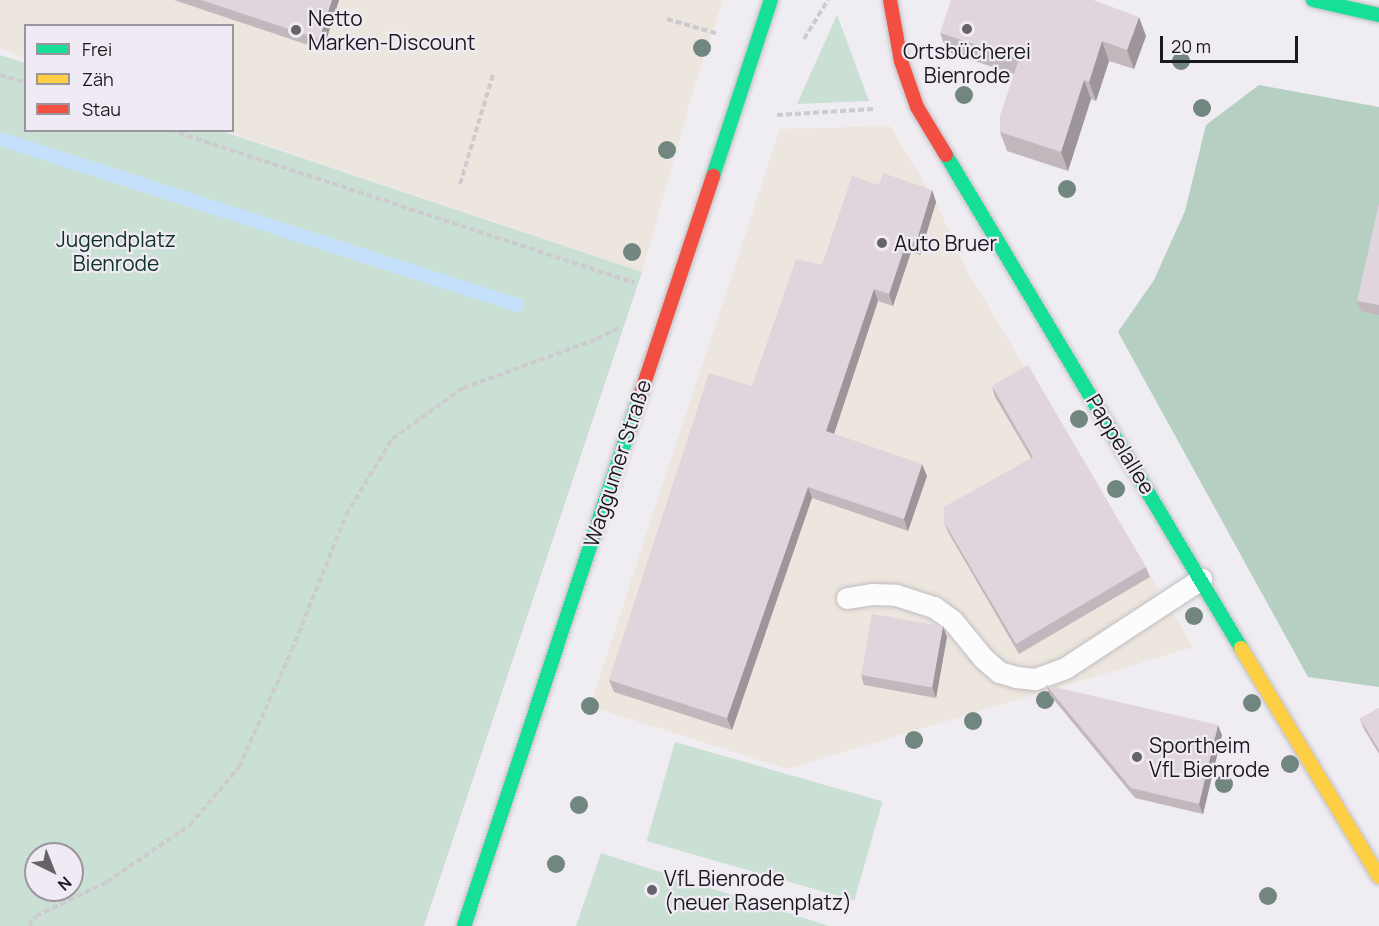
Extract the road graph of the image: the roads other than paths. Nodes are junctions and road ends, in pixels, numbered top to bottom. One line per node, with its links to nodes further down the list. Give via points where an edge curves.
1 (771, 0): 8 (street, Waggumer Straße)
2 (890, 0): 5 (street, Pappelallee, via 901,61 917,107)
3 (1312, 0): 4 (street)
4 (1379, 15)
5 (1201, 579): 6 (lane, via 1065,668 1035,678 999,672 952,620 934,607 896,595); 7 (street, Pappelallee)
6 (847, 598)
7 (1379, 877)
8 (464, 926)

